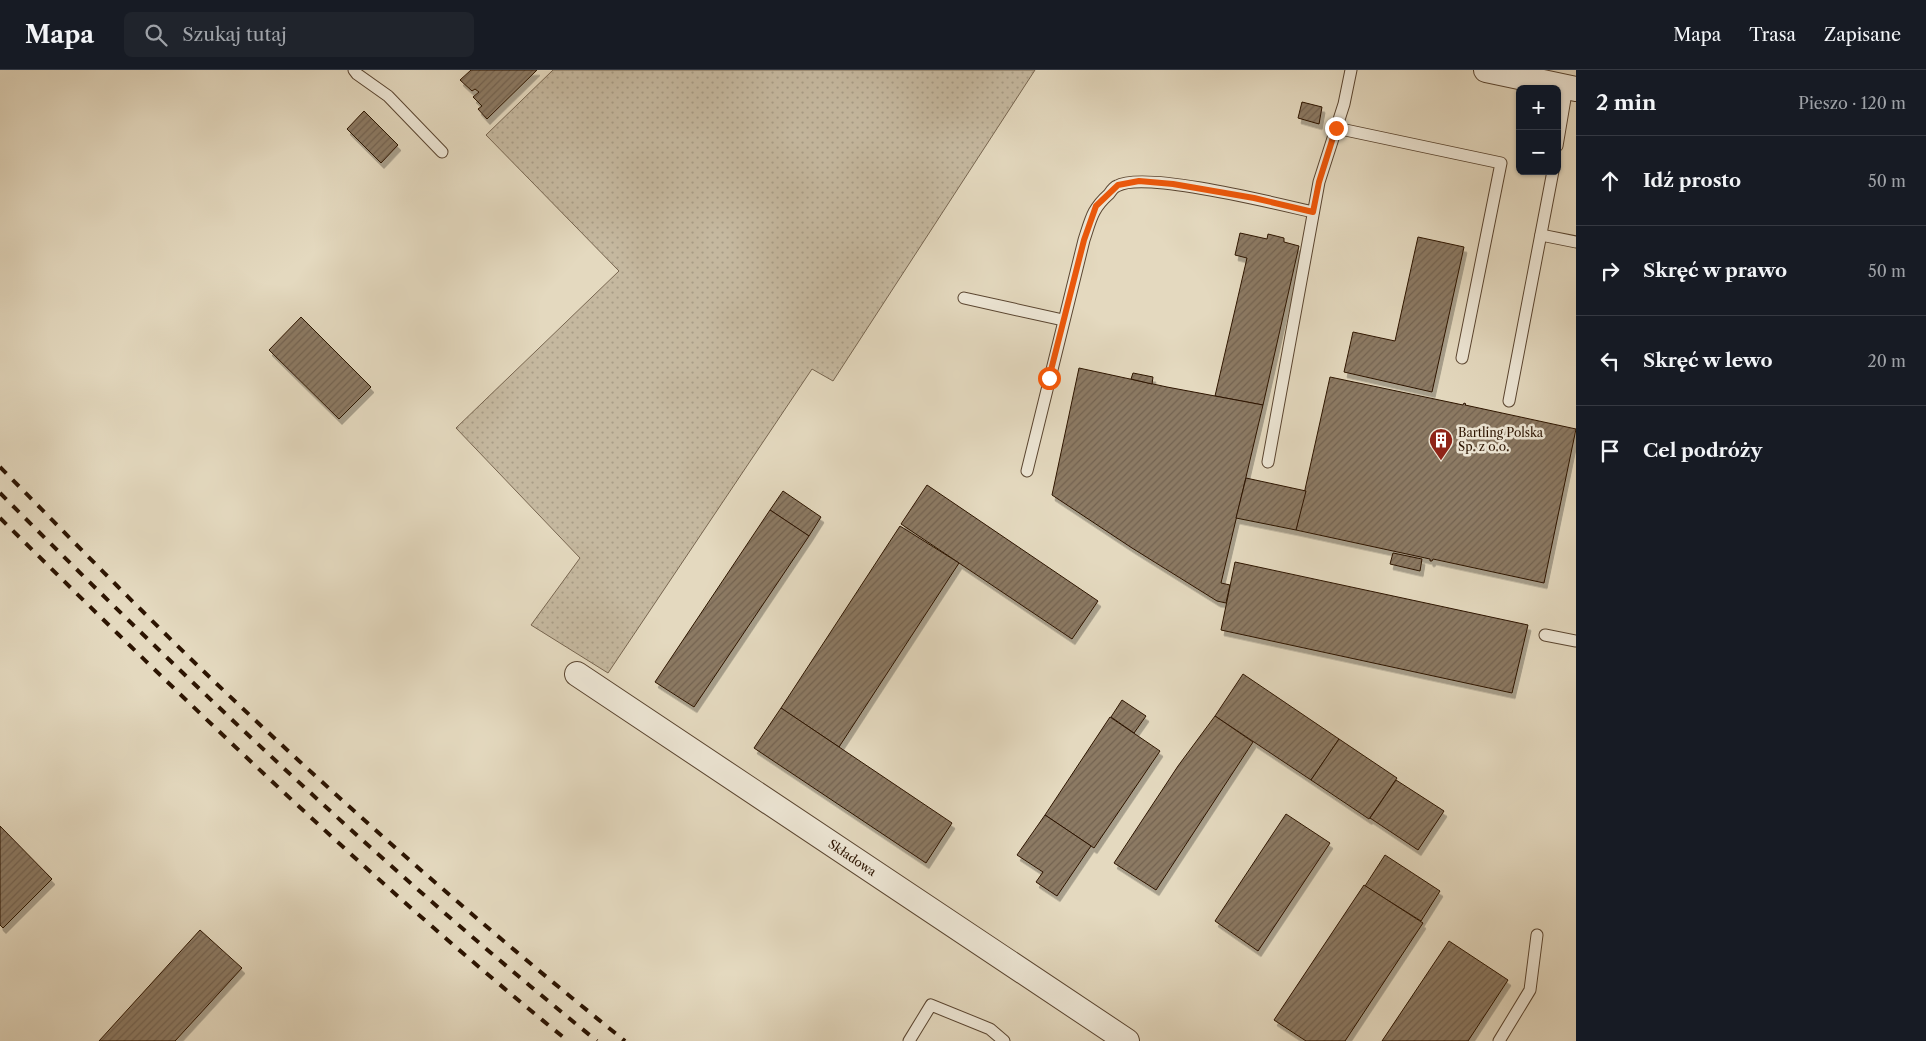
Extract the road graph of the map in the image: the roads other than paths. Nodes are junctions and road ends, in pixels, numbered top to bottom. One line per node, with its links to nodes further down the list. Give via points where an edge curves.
1 (354, 70): 7 (lane, via 388,96)
2 (1351, 70): 5 (lane)
3 (1486, 70): 4 (street)
4 (1571, 88): 6 (lane)
5 (1336, 128): 9 (lane); 14 (lane, via 1501,163)
6 (1561, 130)
7 (442, 152)
8 (1552, 175): 10 (lane)
9 (1313, 212): 13 (lane, via 1173,184 1139,181 1118,185 1096,206); 16 (lane)
10 (1541, 235): 11 (lane); 15 (lane)
11 (1576, 242)
12 (964, 298): 13 (lane)
13 (1063, 320): 17 (lane)
14 (1462, 358)
15 (1509, 401)
16 (1268, 462)
17 (1026, 471)
18 (1545, 635): 19 (lane)
19 (1576, 641)
20 (577, 674): 24 (street, Składowa)
21 (1537, 935): 25 (lane, via 1530,990)
22 (909, 1041): 23 (lane, via 931,1005 990,1029)
23 (1004, 1041)
24 (1127, 1041)
25 (1499, 1041)

